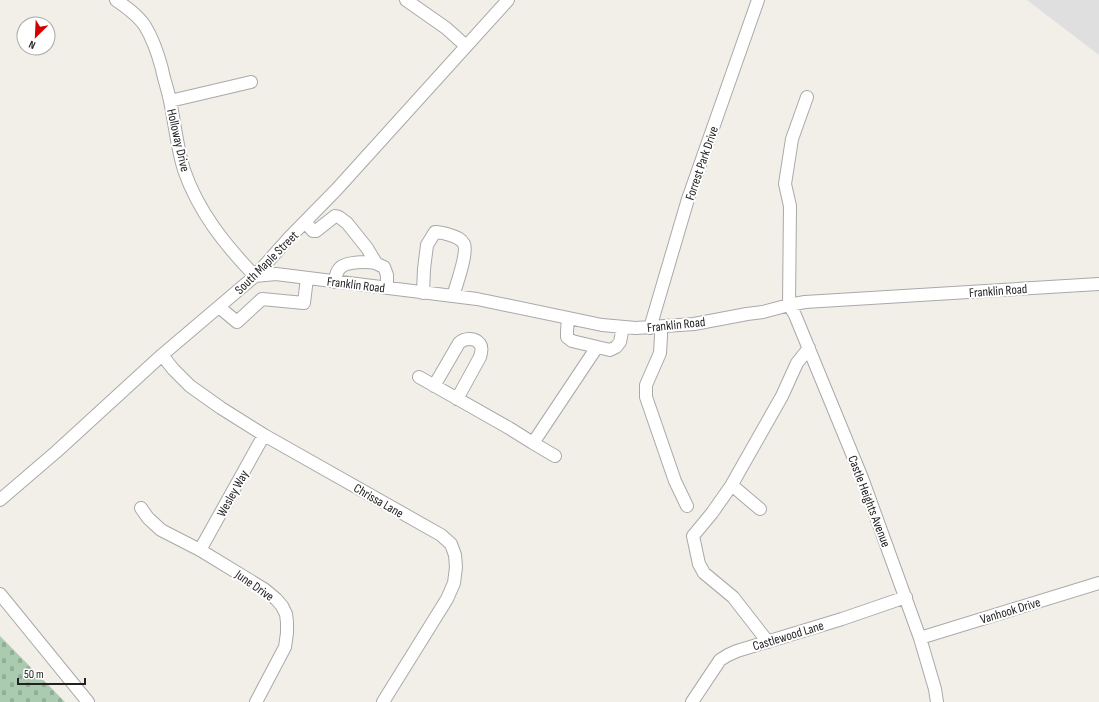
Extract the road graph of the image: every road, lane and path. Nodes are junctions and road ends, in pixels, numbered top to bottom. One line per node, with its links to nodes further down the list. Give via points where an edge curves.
1 (116, 0): 8 (street, Holloway Drive, via 135,15 150,35)
2 (406, 0): 5 (street, via 446,28)
3 (508, 0): 5 (street, South Maple Street)
4 (758, 0): 22 (street, Forrest Park Drive, via 688,198)
5 (466, 46): 9 (street, South Maple Street, via 338,189)
6 (251, 82): 8 (street)
7 (807, 97): 18 (street, via 792,139 785,184 790,206)
8 (170, 101): 11 (street, Holloway Drive, via 184,170 200,206 214,228)
9 (305, 222): 10 (street, via 316,231 335,216 339,217 368,248); 11 (street, South Maple Street)
10 (376, 263): 13 (street, via 363,262 341,267 336,273); 15 (street, via 384,267)
11 (255, 276): 12 (street, Franklin Road, via 276,274); 19 (street, South Maple Street)
12 (308, 278): 13 (street, Franklin Road); 19 (street, via 304,303 262,299 236,322)
13 (335, 282): 15 (street, Franklin Road)
14 (1099, 284): 18 (street, Franklin Road)
15 (387, 288): 16 (street, Franklin Road)
16 (423, 293): 17 (street, Franklin Road); 17 (street, via 427,245 435,232 443,232 460,239 465,251)
17 (453, 296): 20 (street, Franklin Road)
18 (789, 305): 22 (street, Franklin Road, via 694,324); 24 (street, Castle Heights Avenue)
19 (219, 307): 25 (street, South Maple Street)
20 (568, 318): 21 (street, Franklin Road); 23 (street, via 566,330 572,341)
21 (623, 327): 22 (street, Franklin Road); 23 (street, via 620,342 616,347 610,350)
22 (655, 327): 34 (street, Forrest Park Drive, via 661,336 660,353 646,385 646,397)
23 (597, 346): 30 (street)
24 (809, 348): 32 (street, via 797,363 782,396); 40 (street, Castle Heights Avenue, via 862,478)
25 (162, 355): 29 (street, Chrissa Lane, via 190,386); 33 (street, South Maple Street, via 56,452)
26 (419, 377): 27 (street)
27 (434, 386): 28 (street); 28 (street, via 462,341 468,339 479,343 482,351 480,357)
28 (457, 399): 30 (street)
29 (264, 435): 37 (street, Wesley Way); 46 (street, Chrissa Lane, via 441,535 451,544 456,567 454,583 447,599)
30 (534, 443): 31 (street)
31 (555, 456)
32 (731, 486): 36 (street); 42 (street, via 693,536 704,573 733,597)
33 (1, 497)
34 (686, 506)
35 (141, 508): 37 (street, June Drive, via 161,530)
36 (760, 509)
37 (200, 550): 45 (street, June Drive, via 264,589 276,599 286,614 285,647)
38 (1099, 583): 41 (street, Vanhook Drive)
39 (0, 594): 44 (street)
40 (906, 597): 41 (street, Castle Heights Avenue); 42 (street, Castlewood Lane)
41 (920, 638): 47 (street, Castle Heights Avenue)
42 (768, 642): 43 (street, Castlewood Lane, via 728,654 720,660)
43 (695, 701)
44 (88, 702)
45 (256, 702)
46 (383, 702)
47 (937, 702)

